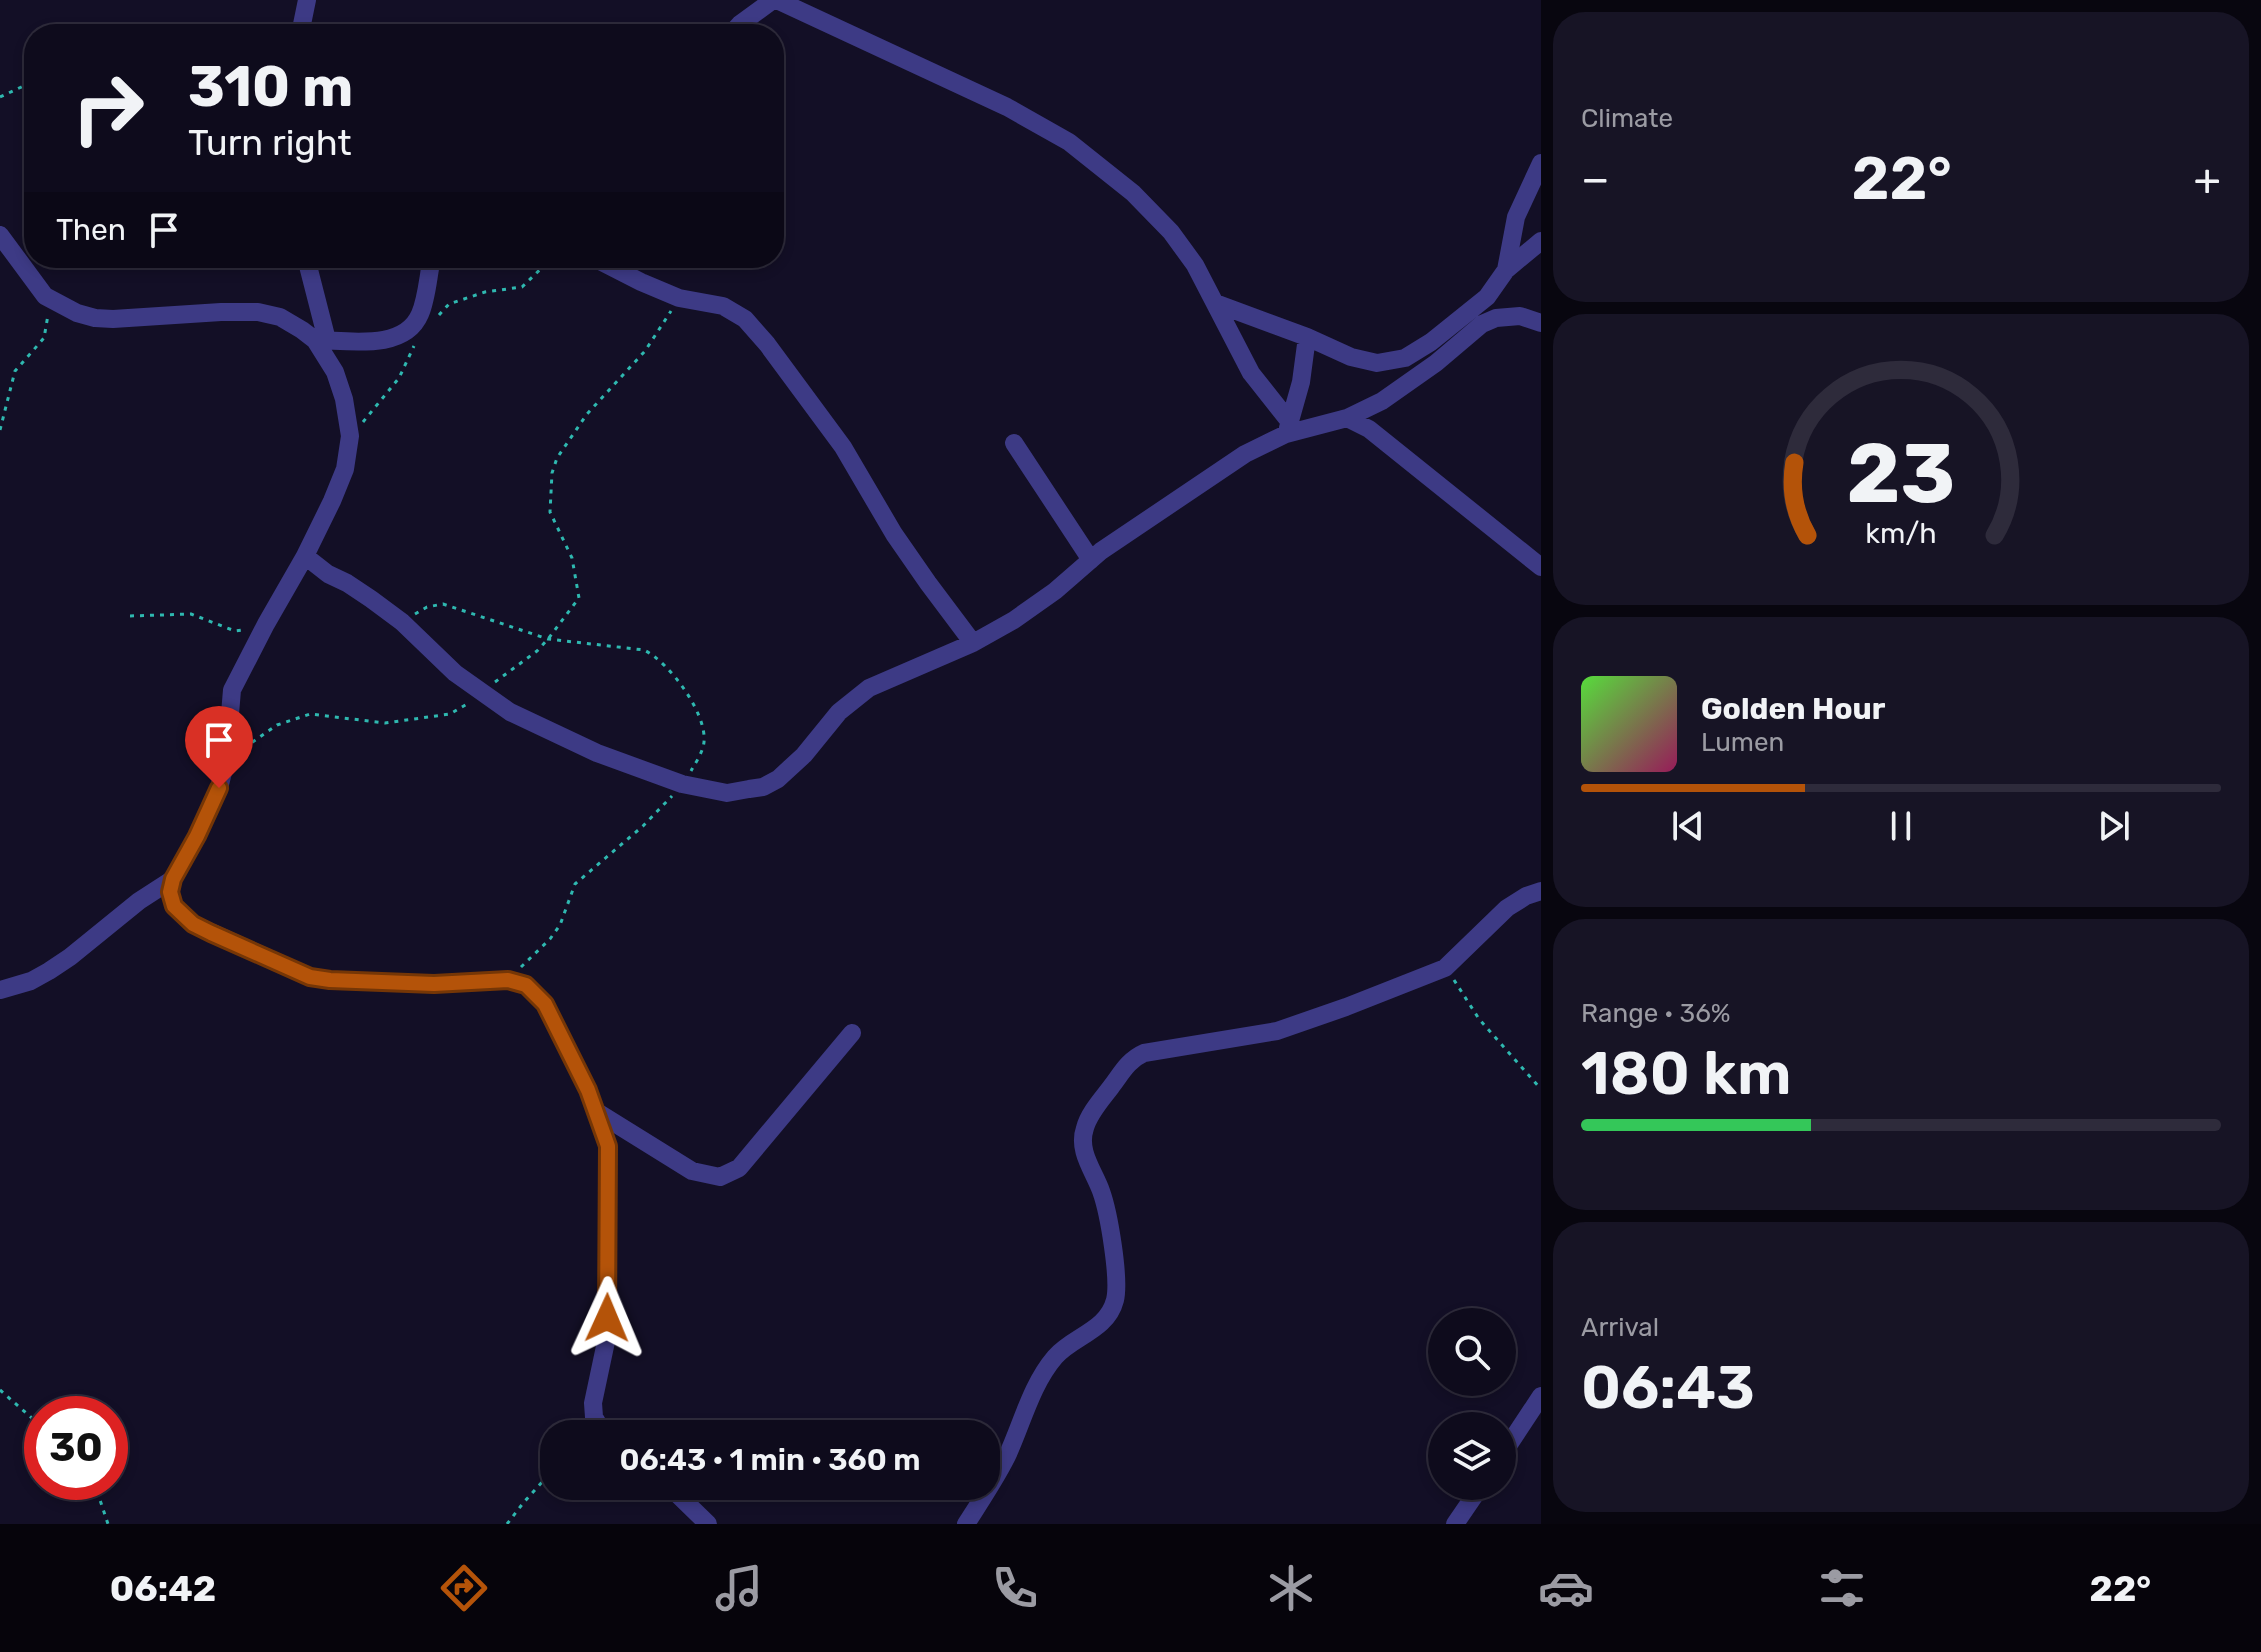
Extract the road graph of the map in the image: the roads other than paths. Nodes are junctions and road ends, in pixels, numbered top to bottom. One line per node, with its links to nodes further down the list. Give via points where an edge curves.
1 (307, 0): 3 (street)
2 (775, 0): 4 (street); 14 (street, via 1007,107 1069,142 1133,193 1171,232)
3 (302, 24)
4 (740, 24)
5 (1541, 163): 13 (street, via 1516,217)
6 (0, 235): 8 (street)
7 (1541, 241): 13 (street)
8 (24, 268)
9 (24, 268): 17 (street, via 45,296 95,318 258,312 280,317)
10 (308, 268): 17 (street)
11 (430, 268): 17 (street, via 420,315 411,327 368,343)
12 (614, 268): 24 (street, via 679,298 723,306 745,319 843,447 894,534)
13 (1506, 270): 16 (street, via 1487,297 1405,358 1377,363)
14 (1215, 303): 16 (street); 19 (street, via 1251,373)
15 (1541, 323): 18 (street, via 1520,316 1482,324 1414,380)
16 (1307, 337): 19 (street)
17 (321, 340): 21 (street, via 344,399 350,436 345,469)
18 (1347, 418): 19 (street); 23 (street, via 1369,429)
19 (1288, 428): 22 (street)
20 (1014, 443): 22 (street)
21 (305, 556): 24 (street, via 402,622 455,673 510,712 597,753 682,784 727,793 778,779 839,712 869,688); 25 (street, via 232,690 219,788)
22 (1091, 560): 24 (street, via 1024,613)
23 (1541, 567)
24 (973, 643)
25 (173, 879): 27 (street); 28 (street, via 170,892)
26 (1541, 891): 38 (street, via 1507,908 1445,968 1277,1031 1144,1053 1128,1063 1098,1104 1083,1138 1105,1205 1117,1281 1115,1301 1098,1327 1066,1346 1046,1368 1004,1461)
27 (144, 898): 28 (street); 29 (street, via 49,971)
28 (178, 910): 31 (street, via 193,924 310,977 434,984 508,980 526,985 545,1004)
29 (0, 990)
30 (852, 1033): 31 (street, via 739,1168 720,1177 692,1171)
31 (597, 1112): 33 (street, via 609,1166 607,1337 593,1403)
32 (1541, 1396): 34 (street)
33 (596, 1420)
34 (1516, 1434)
35 (683, 1500): 37 (street)
36 (1471, 1500): 39 (street)
37 (708, 1524)
38 (966, 1524)
39 (1455, 1524)

